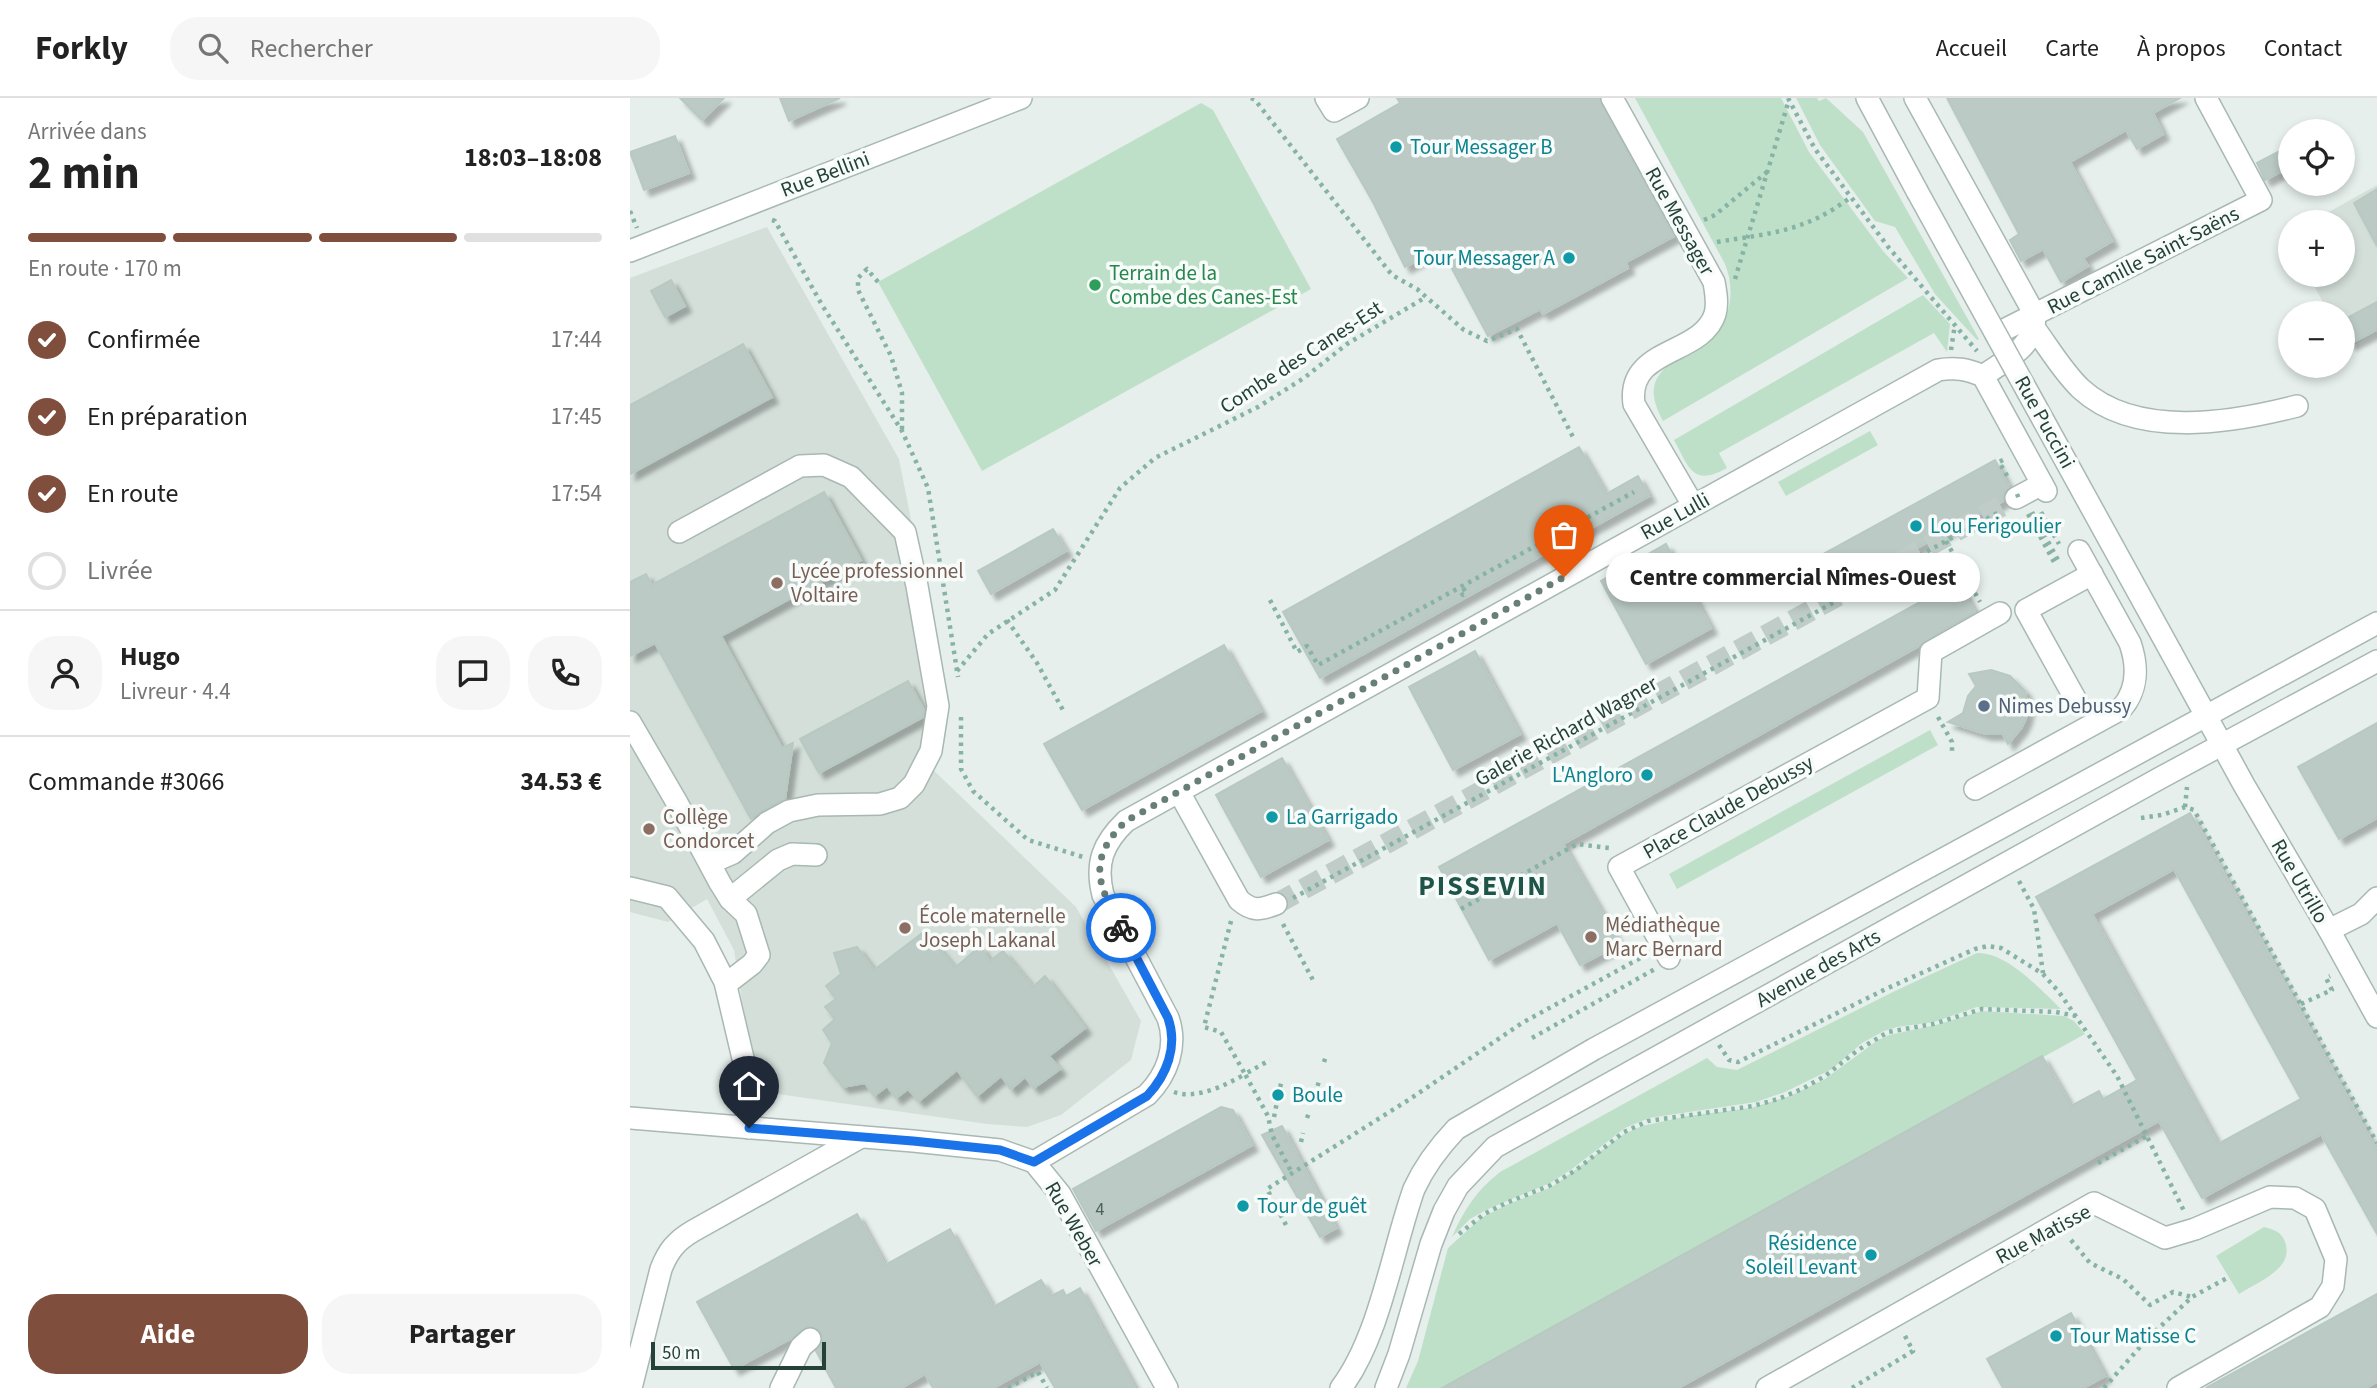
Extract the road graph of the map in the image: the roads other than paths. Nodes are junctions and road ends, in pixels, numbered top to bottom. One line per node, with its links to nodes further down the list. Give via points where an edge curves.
1 (1021, 98): 8 (street, Rue Bellini)
2 (1326, 98): 3 (street, via 1334,111)
3 (1358, 98)
4 (1612, 98): 14 (street, Rue Messager, via 1714,282 1717,301 1706,330 1648,364 1632,390 1634,404)
5 (1867, 98): 10 (street, Rue Puccini, bridge)
6 (1915, 98): 9 (street)
7 (2206, 98): 9 (street, Rue Camille Saint-Saëns, via 2261,200)
8 (630, 251)
9 (2035, 322): 10 (street, Rue Camille Saint-Saëns); 11 (street, via 2024,348); 12 (street, via 2080,388 2119,413 2151,420 2225,420)
10 (1996, 334): 22 (street, Rue Puccini, bridge)
11 (1983, 376): 13 (street, via 2044,487); 14 (street, Rue Lulli, via 1951,368 1929,374)
12 (2297, 405)
13 (2017, 502)
14 (1693, 505): 26 (street, Rue Lulli)
15 (679, 532): 28 (street, via 800,466 824,465 851,477 905,532 938,706 931,751 914,784 900,798 880,804 818,805 789,811 766,823 733,853)
16 (2070, 550): 17 (street)
17 (2092, 574): 21 (street, via 2026,610); 25 (street, via 2135,658 2128,701)
18 (1994, 616): 34 (street, Place Claude Debussy, via 1931,652 1928,698 1619,867)
19 (2377, 623): 22 (street)
20 (2377, 661): 24 (street, Avenue des Arts)
21 (2077, 702)
22 (2205, 714): 24 (street, Rue Puccini); 45 (street, via 1456,1129 1438,1147 1414,1189 1367,1343)
23 (630, 722): 28 (street)
24 (2222, 746): 33 (street, Rue Utrillo); 46 (street, Avenue des Arts, via 1495,1147 1458,1186 1444,1211)
25 (1975, 789)
26 (1179, 792): 32 (street, via 1239,901 1250,909); 40 (street, Rue Lulli, via 1115,831 1101,858 1098,877 1103,895 1168,1018 1172,1030 1165,1070 1147,1096)
27 (816, 855): 31 (street, via 792,854 778,860)
28 (710, 863): 31 (street)
29 (630, 888): 35 (street, via 667,897 704,941)
30 (2377, 898): 33 (street, via 2361,914)
31 (730, 899): 35 (street, via 746,914 759,955)
32 (1277, 908)
33 (2329, 930): 36 (street, Rue Utrillo)
34 (1669, 958)
35 (726, 984): 38 (street, via 746,1071)
36 (2377, 1017)
37 (630, 1118): 38 (street, Rue Weber)
38 (749, 1128): 39 (street, Rue Weber)
39 (861, 1137): 40 (street, Rue Weber, via 1000,1150); 42 (street, via 678,1240 667,1252)
40 (1034, 1162): 44 (street, Rue Weber, via 1060,1194)
41 (810, 1339): 43 (street, via 801,1347)
42 (631, 1388)
43 (781, 1388)
44 (1167, 1388)
45 (1341, 1388)
46 (1387, 1388)
47 (1768, 1388): 48 (street, Rue Matisse, via 2094,1203 2165,1238 2270,1197 2295,1198 2315,1209 2336,1259 2333,1286 2320,1307)
48 (2178, 1388)

